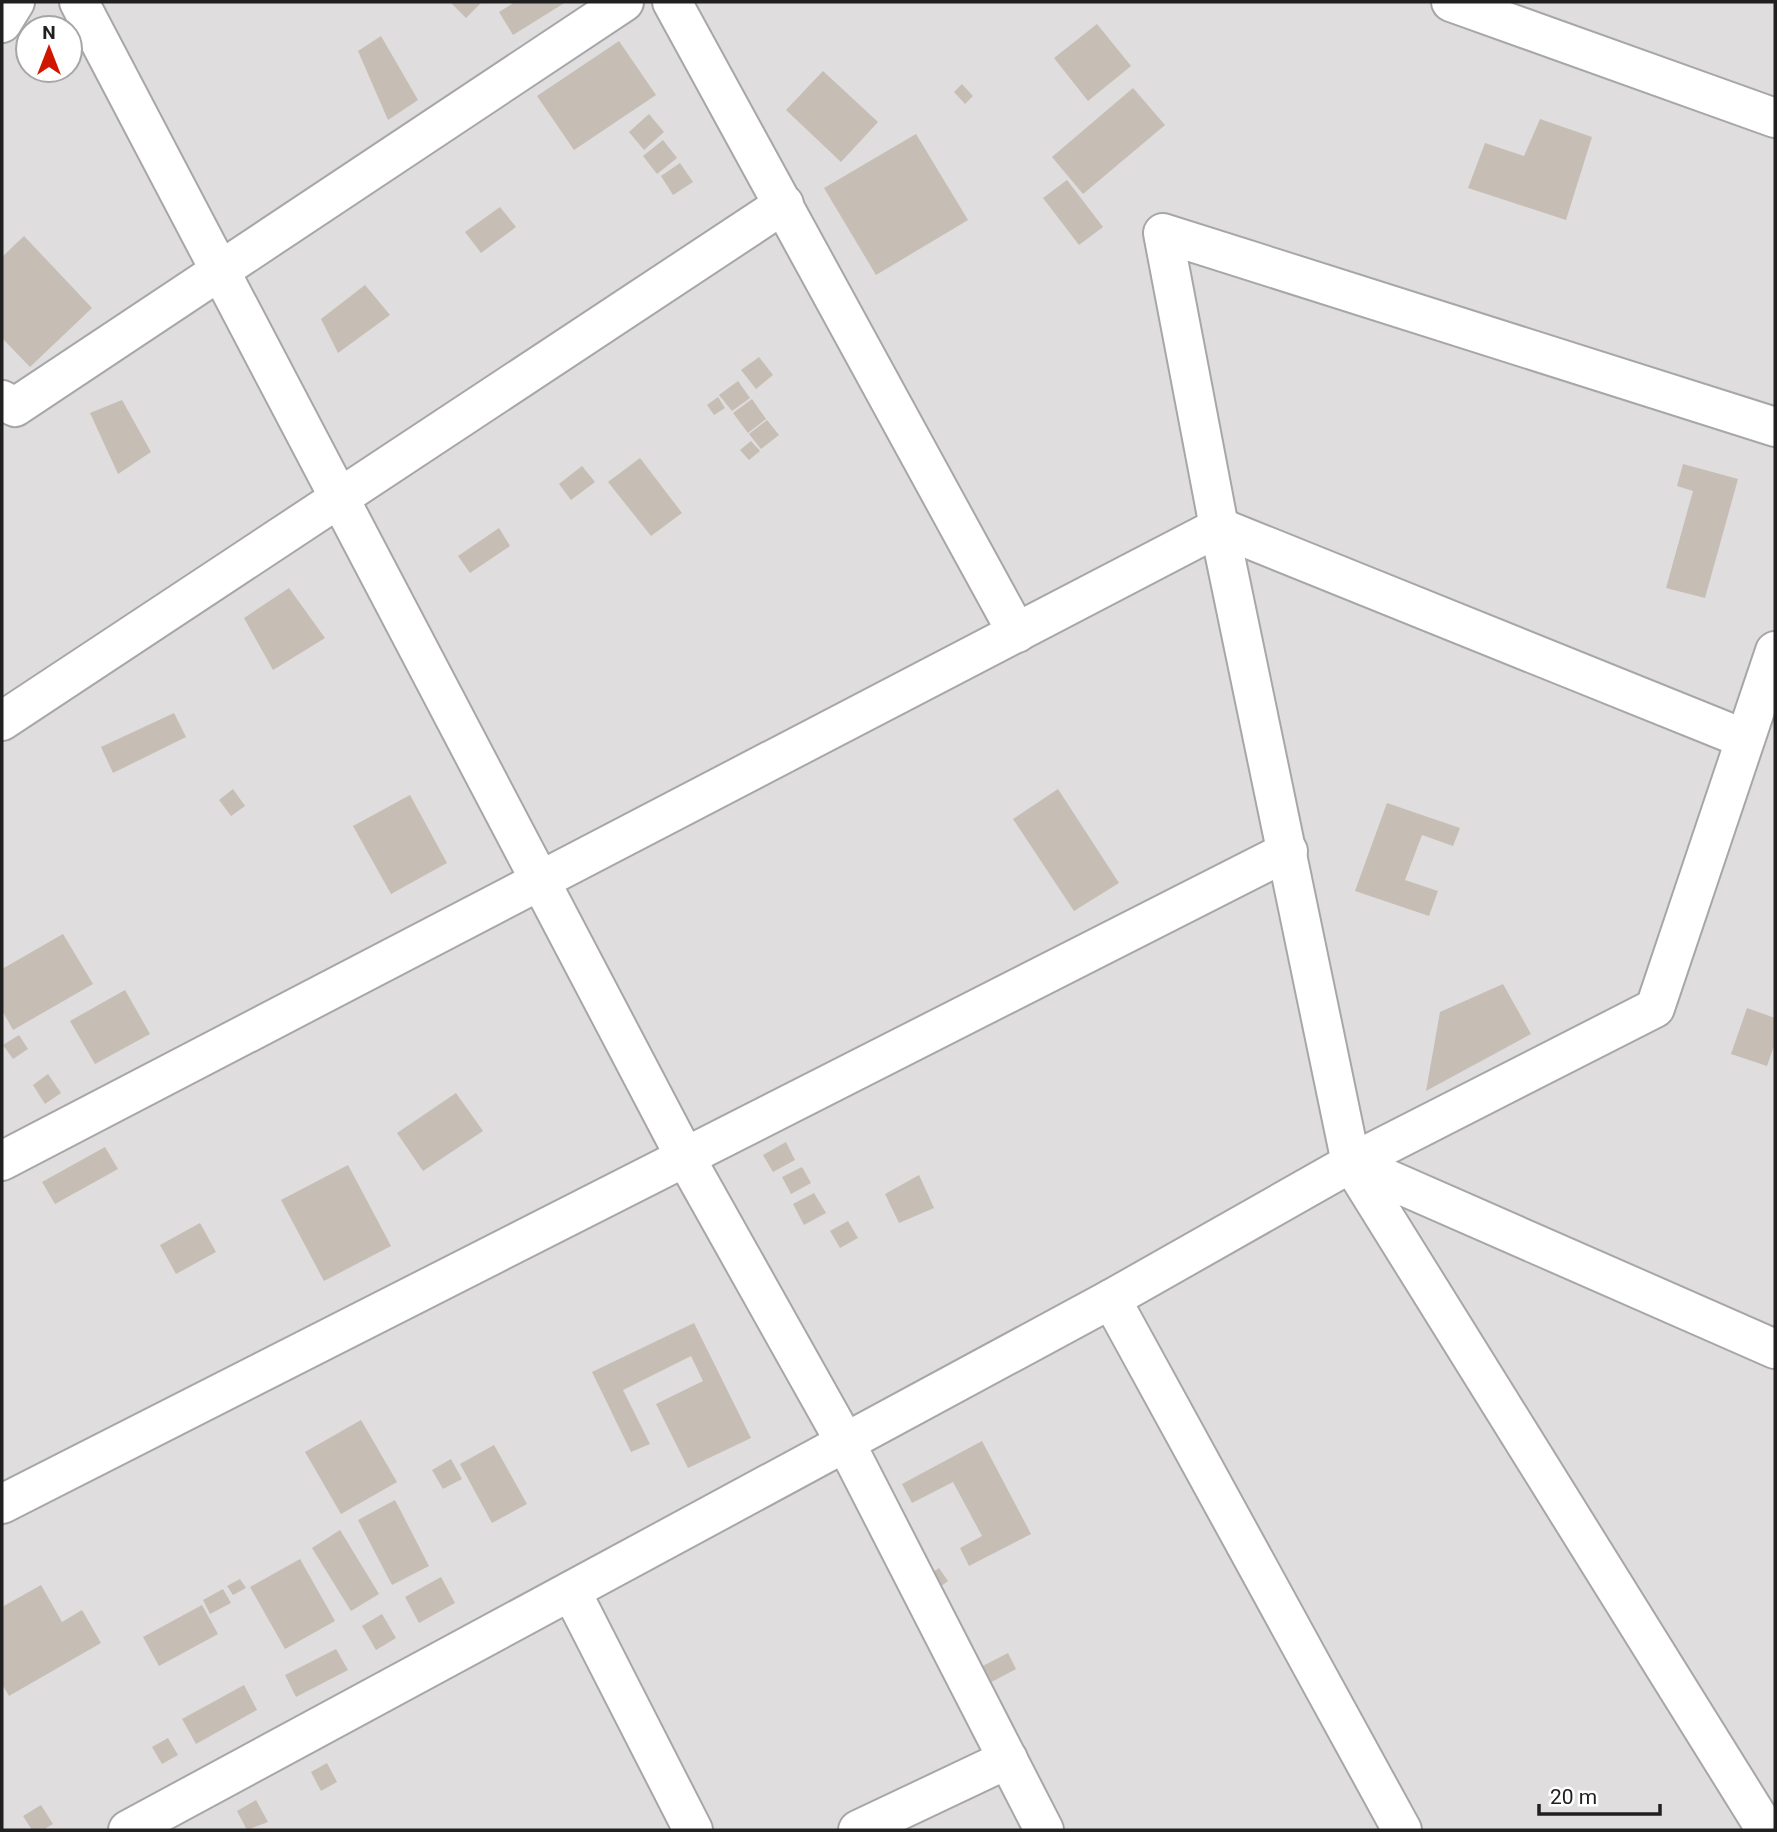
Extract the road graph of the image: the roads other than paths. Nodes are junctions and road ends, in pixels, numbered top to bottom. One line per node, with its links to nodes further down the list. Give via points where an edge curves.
1 (15, 2): 6 (street)
2 (79, 2): 9 (street)
3 (624, 2): 9 (street)
4 (672, 2): 8 (street)
5 (1451, 2): 7 (street)
6 (2, 23)
7 (1775, 118)
8 (784, 204): 12 (street); 14 (street)
9 (221, 272): 10 (street, via 15,407); 12 (street)
10 (2, 400)
11 (1775, 428): 13 (street, via 1163,233)
12 (338, 500): 16 (street); 19 (street)
13 (1219, 527): 14 (street); 17 (street); 18 (street)
14 (1017, 633): 19 (street)
15 (1775, 650): 17 (street)
16 (2, 721)
17 (1745, 739): 22 (street, via 1655,1008)
18 (1288, 850): 20 (street); 22 (street)
19 (539, 882): 20 (street); 21 (street)
20 (684, 1156): 25 (street); 26 (street)
21 (2, 1161)
22 (1352, 1163): 23 (street); 24 (street); 34 (street)
23 (1111, 1298): 25 (street); 33 (street)
24 (1775, 1349)
25 (845, 1442): 27 (street); 28 (street)
26 (2, 1504)
27 (571, 1591): 29 (street); 30 (street)
28 (1007, 1759): 31 (street); 32 (street)
29 (128, 1830)
30 (693, 1830)
31 (858, 1830)
32 (1044, 1830)
33 (1402, 1830)
34 (1766, 1830)

